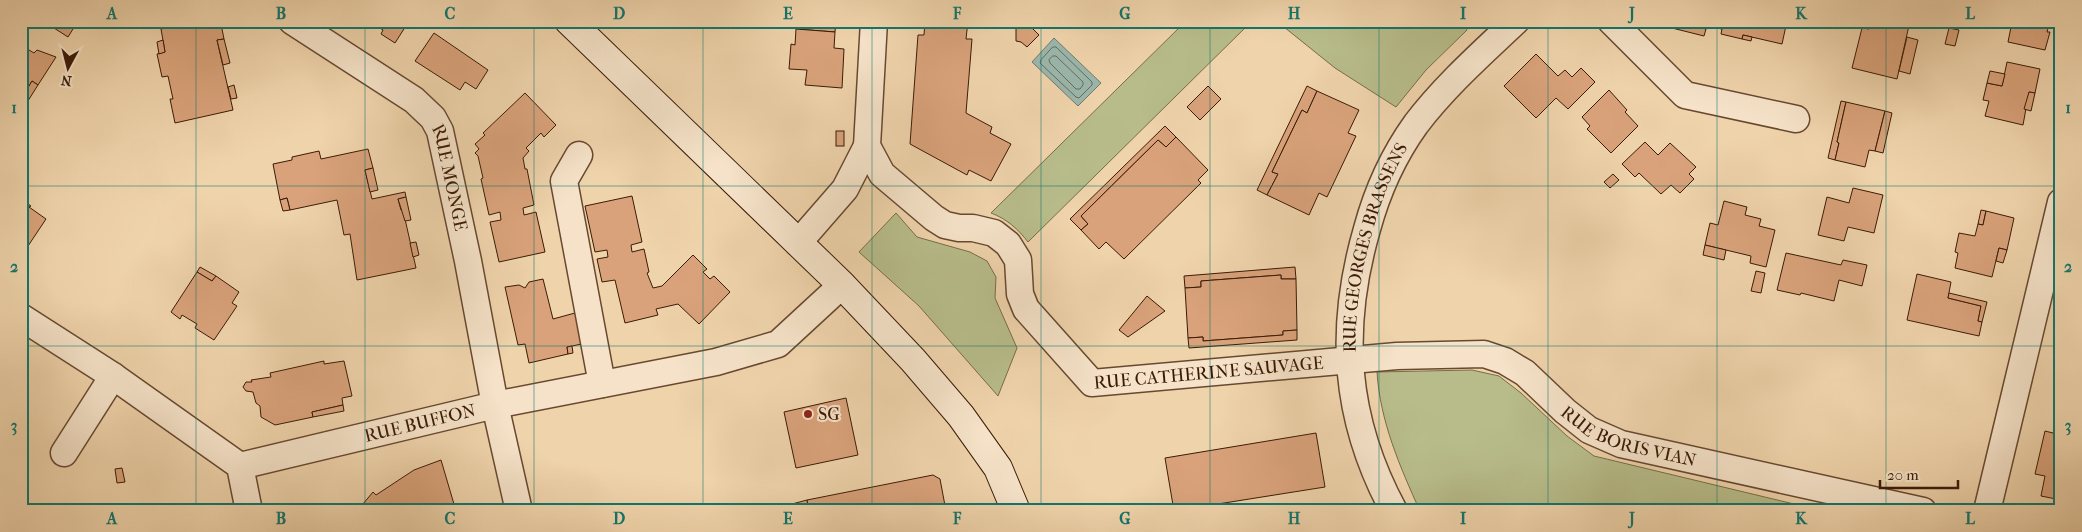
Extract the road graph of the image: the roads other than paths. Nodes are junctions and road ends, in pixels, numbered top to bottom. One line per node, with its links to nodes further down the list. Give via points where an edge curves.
1 (292, 21): 16 (street, RUE MONGE, via 414,100 433,118 442,138)
2 (569, 21): 10 (main road)
3 (874, 21): 7 (street)
4 (1516, 21): 13 (street, RUE GEORGES BRASSENS, via 1454,80 1416,124 1396,154 1380,188 1358,260 1349,318)
5 (1611, 21): 6 (street, via 1685,95)
6 (1796, 119)
7 (867, 146): 10 (street, via 845,189); 13 (street, RUE CATHERINE SAUVAGE, via 882,174 934,218 945,225 994,233 1008,244 1018,260 1020,294 1026,309 1092,383)
8 (579, 155): 15 (street, via 564,181)
9 (2061, 202): 24 (street)
10 (798, 242): 11 (main road)
11 (842, 285): 15 (street, RUE BUFFON, via 778,344 716,362); 21 (main road, via 962,416 998,468)
12 (21, 317): 14 (street)
13 (1349, 360): 22 (street, RUE GEORGES BRASSENS, via 1361,430); 23 (street, RUE BORIS VIAN, via 1484,354 1505,360 1525,373 1589,430 1621,444)
14 (113, 376): 17 (street); 18 (street)
15 (602, 384): 16 (street, RUE BUFFON)
16 (494, 405): 18 (street, RUE BUFFON); 20 (street, RUE MONGE)
17 (64, 453)
18 (240, 466): 19 (street)
19 (249, 511)
20 (519, 511)
21 (1016, 511)
22 (1394, 511)
23 (1923, 511)
24 (1987, 511)

